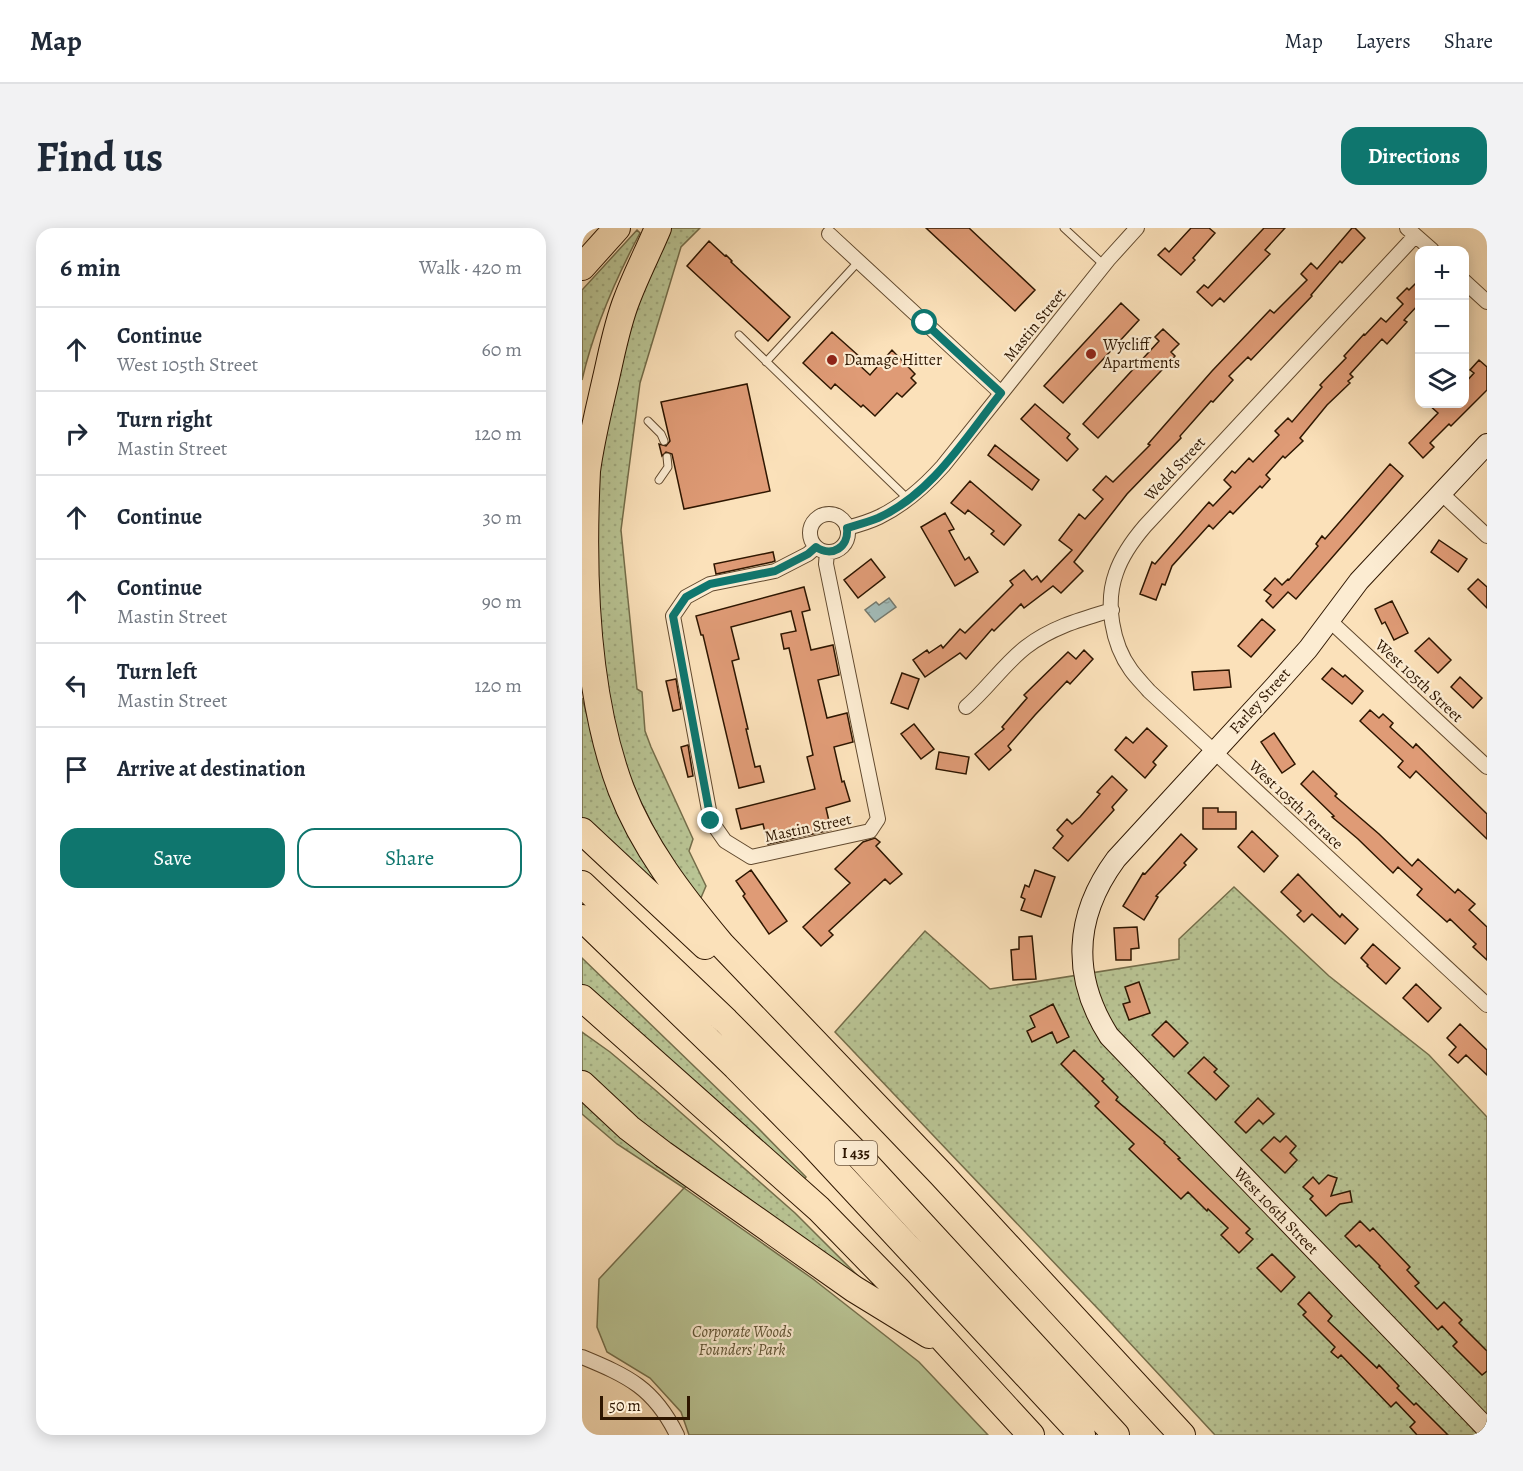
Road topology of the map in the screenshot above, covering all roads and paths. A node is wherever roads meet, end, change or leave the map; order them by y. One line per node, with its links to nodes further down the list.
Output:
1 (617, 228): 10 (highway)
2 (657, 228): 37 (highway)
3 (1064, 228): 9 (lane)
4 (1137, 228): 9 (street, Mastin Street)
5 (1411, 232): 7 (street); 26 (street, Wedd Street)
6 (829, 234): 8 (street)
7 (1427, 246)
8 (859, 261): 14 (lane); 15 (street)
9 (1104, 265): 15 (street, Mastin Street)
10 (582, 267)
11 (1469, 286): 12 (street)
12 (1487, 302)
13 (739, 335): 14 (lane)
14 (766, 362): 22 (lane)
15 (1001, 393): 22 (street, Mastin Street)
16 (648, 421): 17 (lane)
17 (664, 441)
18 (1487, 444): 21 (street, Farley Street)
19 (667, 457): 20 (lane)
20 (659, 480)
21 (1441, 493): 24 (street); 27 (street, Farley Street)
22 (908, 499): 23 (street, Mastin Street)
23 (847, 528): 25 (street); 25 (street)
24 (1487, 536)
25 (821, 549): 25 (street, Mastin Street)
26 (1112, 610): 28 (street); 29 (street, West 105th Terrace)
27 (1329, 620): 29 (street, Farley Street); 30 (street, West 105th Street)
28 (966, 707)
29 (1214, 751): 34 (street, Farley Street); 35 (street, West 105th Terrace)
30 (1487, 767)
31 (582, 831): 37 (highway)
32 (582, 884): 45 (highway, I 435)
33 (582, 918): 44 (highway, I 435)
34 (1084, 980): 41 (street, West 106th Street)
35 (1487, 1005)
36 (584, 1007): 39 (highway)
37 (786, 1012): 46 (highway)
38 (582, 1084): 39 (highway)
39 (954, 1350): 43 (highway)
40 (582, 1357): 42 (street)
41 (1487, 1429)
42 (677, 1435)
43 (1031, 1435)
44 (1082, 1435)
45 (1116, 1435)
46 (1182, 1435)

